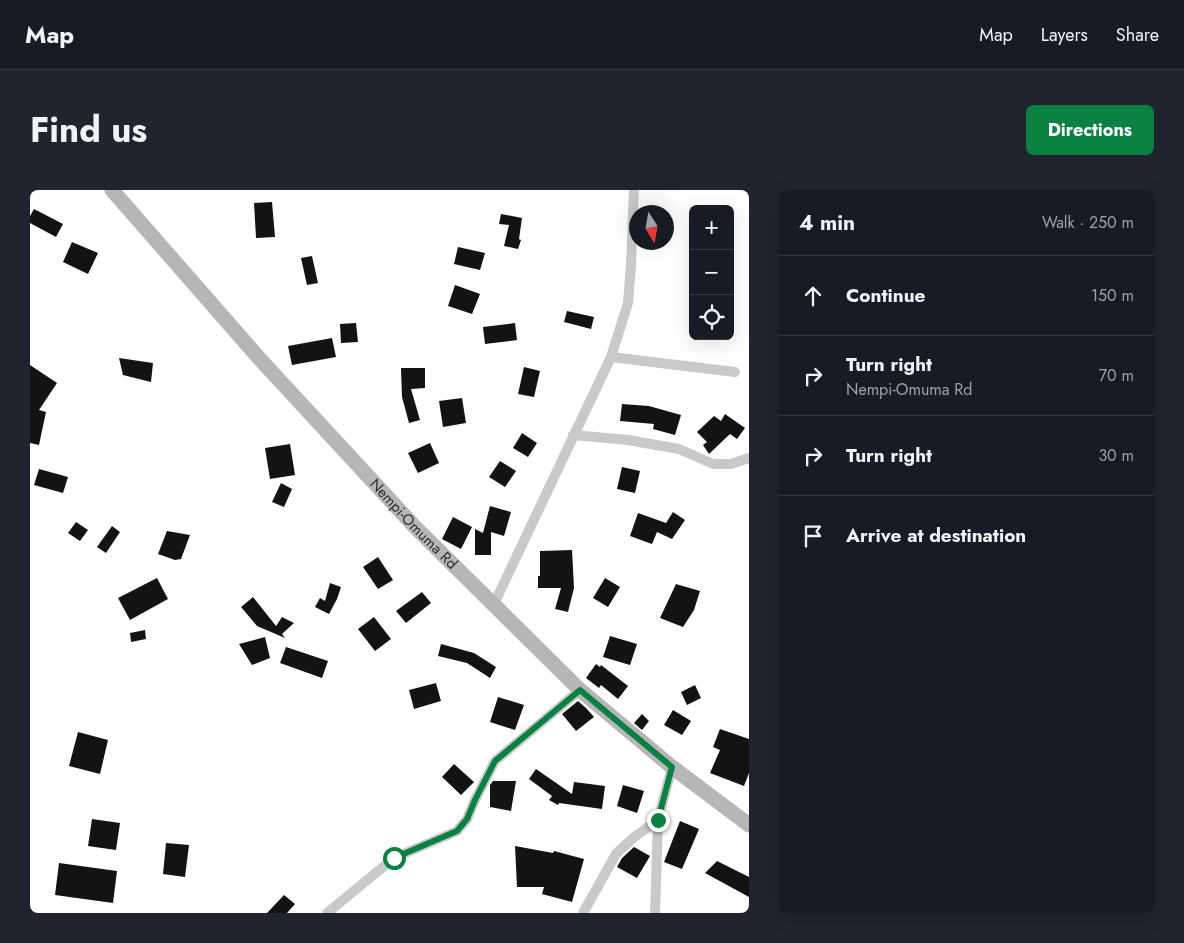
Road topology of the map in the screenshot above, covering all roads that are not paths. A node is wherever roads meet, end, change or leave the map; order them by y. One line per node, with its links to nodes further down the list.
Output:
1 (112, 190): 7 (street, Nempi-Omuma Rd)
2 (634, 190): 3 (street)
3 (611, 357): 4 (street); 5 (street)
4 (735, 372)
5 (573, 435): 6 (street); 7 (street)
6 (749, 458)
7 (494, 604): 8 (street, Nempi-Omuma Rd)
8 (580, 690): 9 (street, Nempi-Omuma Rd); 12 (street)
9 (672, 767): 10 (street); 11 (street, Nempi-Omuma Rd)
10 (658, 820): 13 (street); 14 (street)
11 (749, 825)
12 (327, 913)
13 (583, 913)
14 (655, 913)

